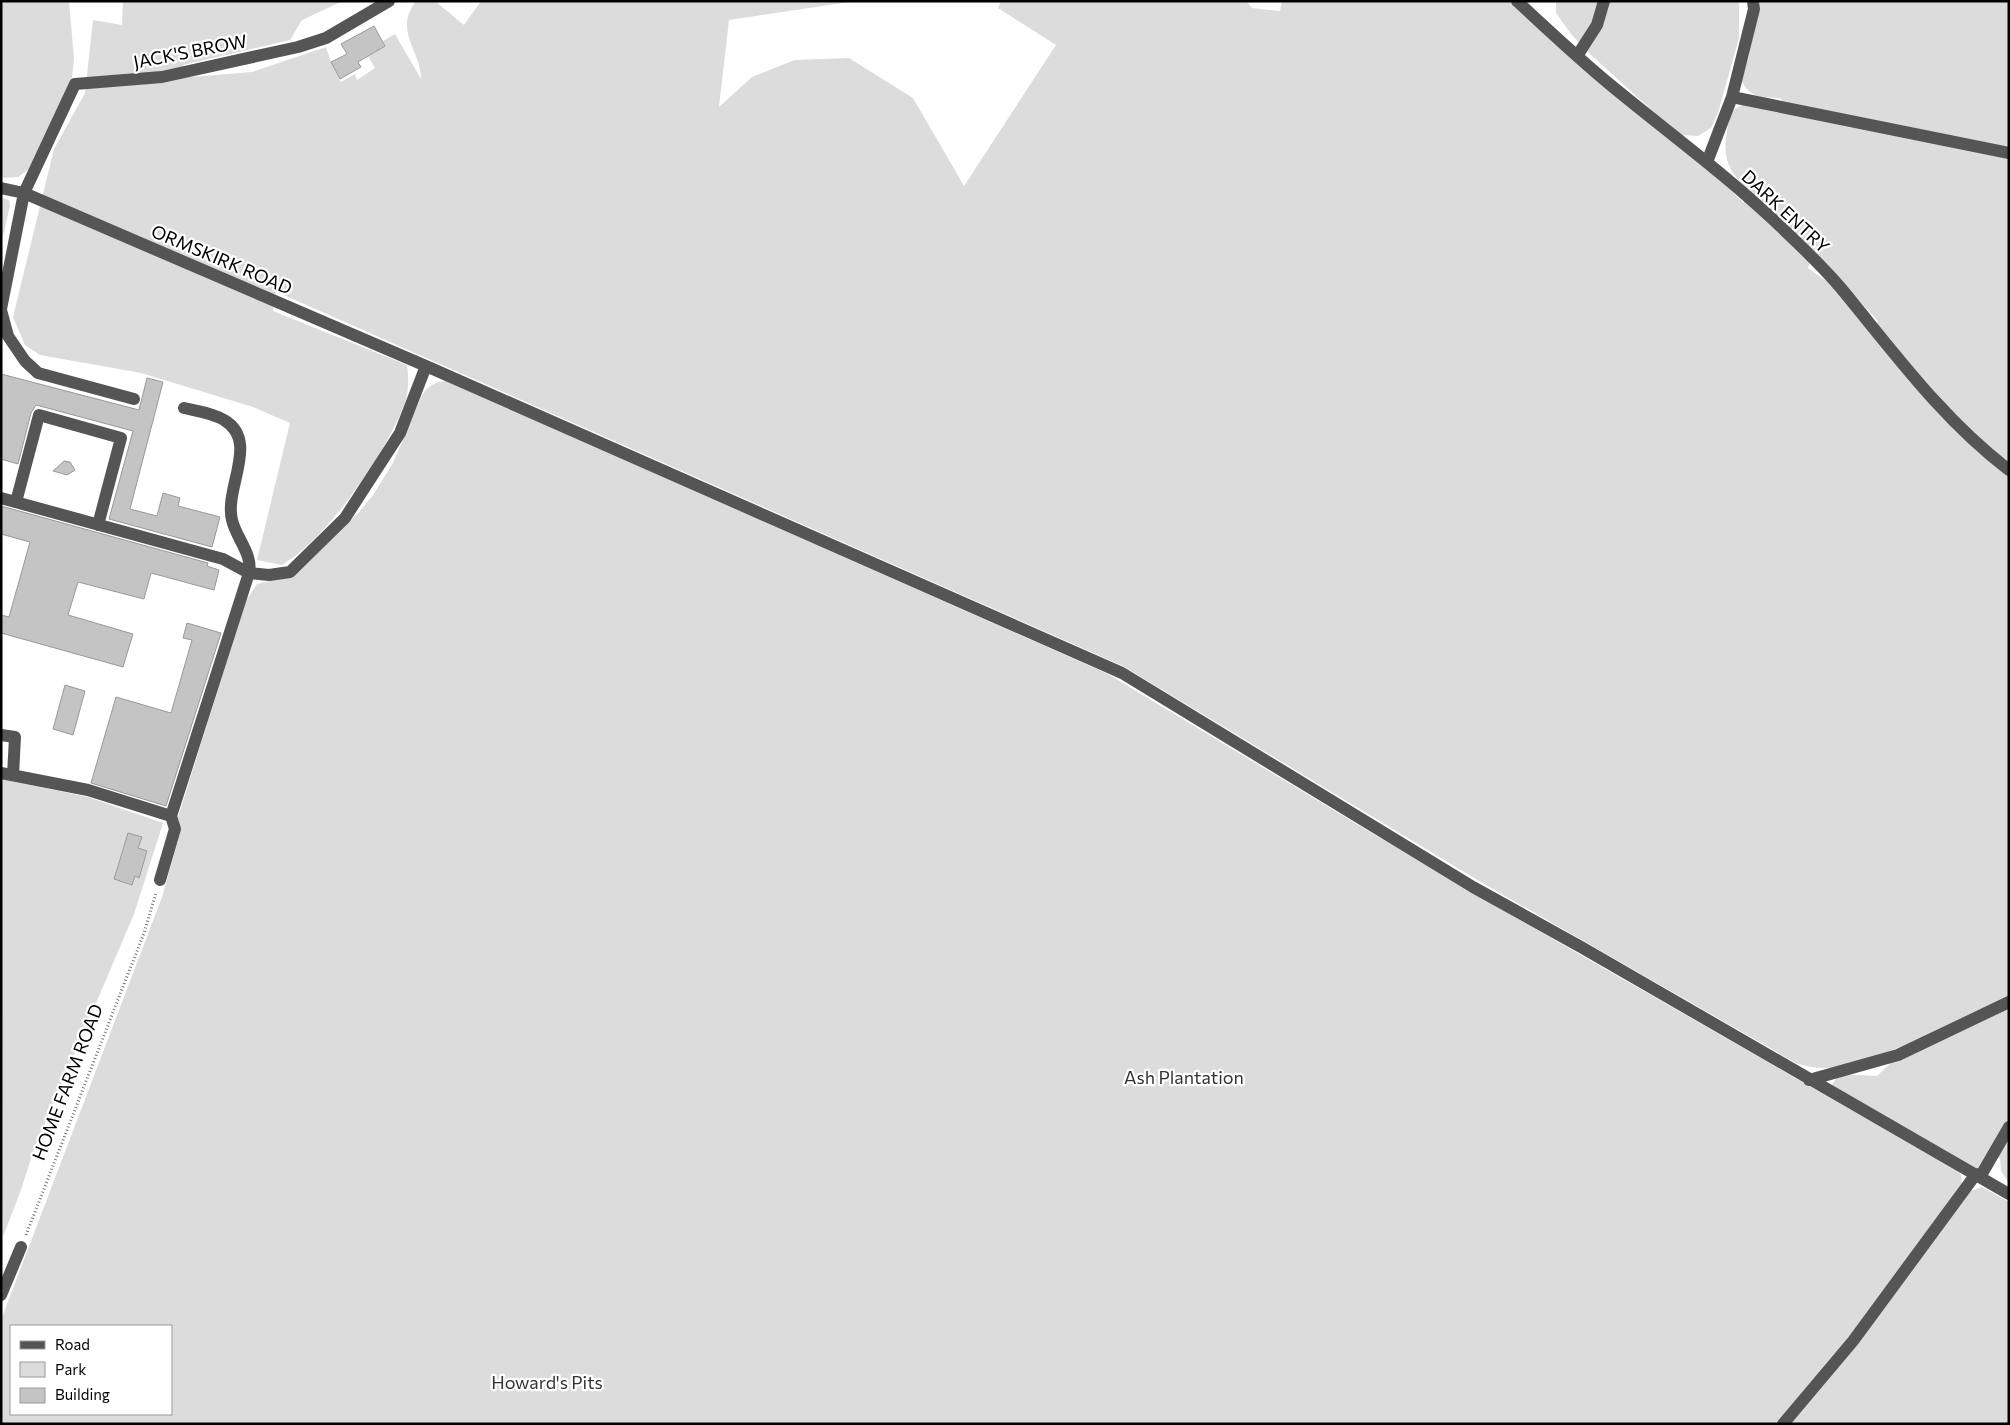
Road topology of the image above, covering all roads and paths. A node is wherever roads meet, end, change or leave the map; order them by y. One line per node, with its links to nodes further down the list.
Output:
1 (389, 1): 10 (street, JACK'S BROW)
2 (1517, 1): 5 (street, DARK ENTRY)
3 (1604, 1): 5 (street)
4 (1754, 1): 6 (street)
5 (1577, 56): 8 (street, DARK ENTRY)
6 (1732, 97): 7 (street); 8 (street)
7 (2009, 153)
8 (1707, 162): 15 (street, DARK ENTRY)
9 (1, 188): 10 (street, ORMSKIRK ROAD)
10 (24, 193): 11 (street); 12 (street, ORMSKIRK ROAD)
11 (1, 310): 13 (street)
12 (426, 366): 19 (street); 25 (street, ORMSKIRK ROAD)
13 (134, 399)
14 (184, 408): 19 (street)
15 (2009, 470)
16 (1, 498): 17 (street)
17 (16, 502): 18 (street); 18 (street)
18 (98, 525): 19 (street)
19 (249, 573): 22 (street)
20 (1, 735): 21 (street)
21 (7, 774): 22 (street)
22 (171, 816): 23 (street)
23 (160, 880): 29 (path, HOME FARM ROAD)
24 (2009, 1002): 25 (street)
25 (1809, 1080): 27 (street, ORMSKIRK ROAD)
26 (2009, 1127): 27 (street)
27 (1978, 1175): 28 (street, ORMSKIRK ROAD); 31 (street)
28 (2009, 1194)
29 (22, 1247): 30 (street)
30 (1, 1295)
31 (1783, 1424)

